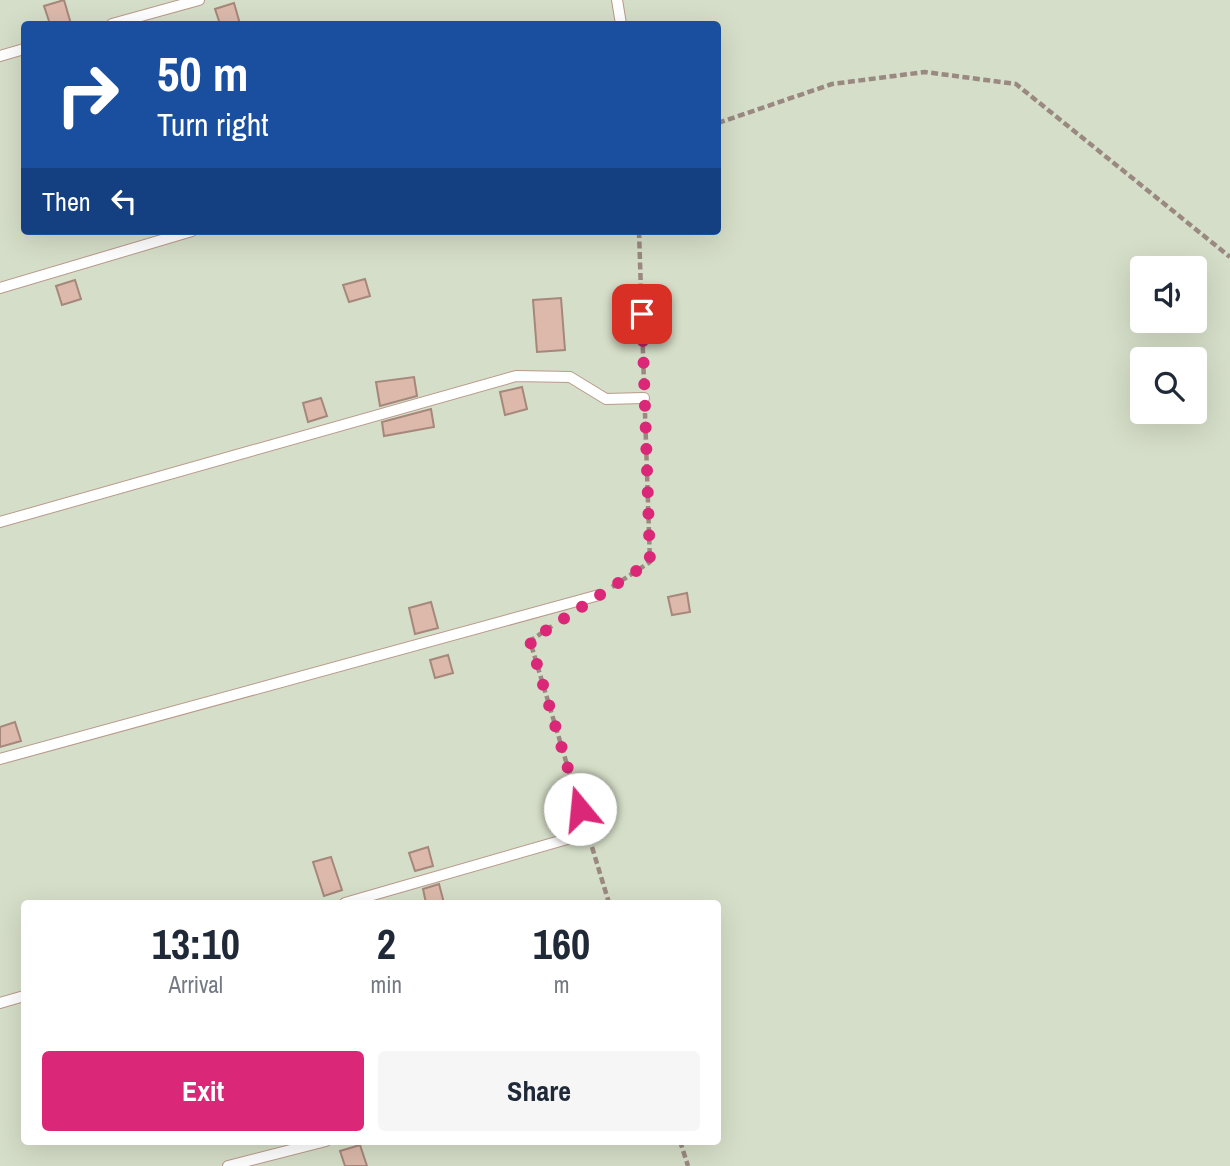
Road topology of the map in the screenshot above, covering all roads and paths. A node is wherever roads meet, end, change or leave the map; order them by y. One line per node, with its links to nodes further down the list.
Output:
1 (199, 0): 3 (lane)
2 (617, 0): 4 (lane)
3 (123, 21)
4 (620, 21)
5 (21, 50): 6 (lane)
6 (0, 56)
7 (721, 122): 10 (path)
8 (179, 235): 11 (lane)
9 (639, 235): 12 (path)
10 (1230, 257)
11 (0, 288)
12 (644, 398): 13 (lane); 14 (path)
13 (0, 522)
14 (600, 595): 16 (lane)
15 (553, 626): 17 (path)
16 (0, 759)
17 (588, 833): 18 (lane); 19 (path)
18 (355, 900)
19 (608, 900)
20 (21, 997): 21 (lane)
21 (0, 1003)
22 (310, 1145): 24 (lane)
23 (681, 1145): 25 (path)
24 (229, 1166)
25 (688, 1166)

